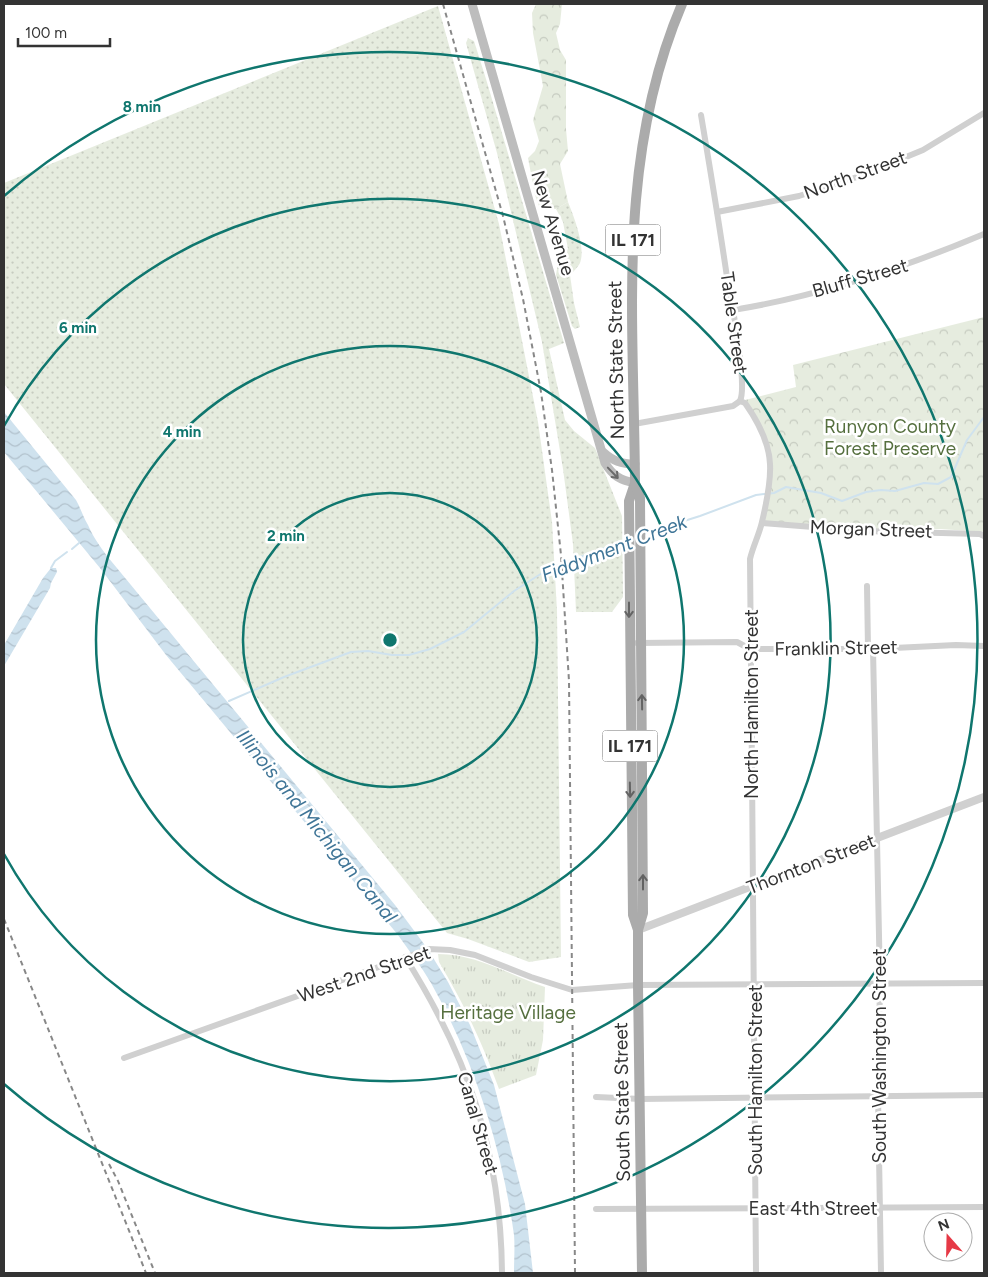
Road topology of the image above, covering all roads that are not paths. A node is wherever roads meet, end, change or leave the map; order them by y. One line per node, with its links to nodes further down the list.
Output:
1 (472, 4): 10 (main road, New Avenue)
2 (682, 4): 9 (main road, North State Street / IL 171)
3 (700, 114): 5 (street, Table Street)
4 (984, 114): 5 (street, North Street)
5 (717, 212): 7 (street, Table Street)
6 (984, 234): 7 (street, Bluff Street)
7 (733, 310): 8 (street, Table Street)
8 (740, 401): 9 (street); 13 (street, Table Street)
9 (634, 424): 11 (main road, North State Street / IL 171)
10 (603, 452): 11 (main road); 12 (main road, New Avenue, one-way to 12)
11 (635, 464): 12 (main road, North State Street / IL 171)
12 (635, 483): 16 (main road, North State Street / IL 171, one-way to 16); 17 (main road, North State Street / IL 171)
13 (762, 523): 14 (street, Morgan Street); 19 (street, North Hamilton Street)
14 (982, 535)
15 (866, 586): 20 (street, South Washington Street)
16 (629, 643): 17 (street, Franklin Street); 24 (main road, North State Street / IL 171, one-way to 24)
17 (641, 643): 19 (street, Franklin Street); 24 (main road, North State Street / IL 171, one-way to 17)
18 (984, 646): 20 (street, Franklin Street)
19 (750, 649): 20 (street, Franklin Street); 23 (street, North Hamilton Street)
20 (871, 649): 22 (street, South Washington Street)
21 (984, 797): 22 (street, Thornton Street)
22 (877, 840): 23 (street, Thornton Street); 26 (street, South Washington Street)
23 (752, 886): 24 (street, Thornton Street); 28 (street, South Hamilton Street)
24 (638, 930): 29 (main road, South State Street / IL 171)
25 (405, 957): 29 (street, West 2nd Street); 30 (street, West 2nd Street); 41 (street, Canal Street)
26 (880, 983): 27 (street, West 2nd Street); 28 (street, West 2nd Street); 31 (street, South Washington Street)
27 (984, 983)
28 (755, 984): 29 (street, West 2nd Street); 34 (street, South Hamilton Street)
29 (638, 985): 35 (main road, South State Street / IL 171)
30 (124, 1058)
31 (878, 1095): 32 (street); 34 (street); 37 (street, South Washington Street)
32 (984, 1095)
33 (596, 1097): 35 (street)
34 (755, 1097): 35 (street); 40 (street, South Hamilton Street)
35 (641, 1099): 39 (main road, South State Street / IL 171)
36 (984, 1207): 37 (street, East 4th Street)
37 (881, 1208): 40 (street, East 4th Street); 44 (street, South Washington Street)
38 (596, 1209): 39 (street, East 4th Street)
39 (641, 1209): 40 (street, East 4th Street); 42 (main road, South State Street / IL 171)
40 (756, 1209): 43 (street, South Hamilton Street)
41 (502, 1273)
42 (642, 1273)
43 (756, 1273)
44 (881, 1273)

